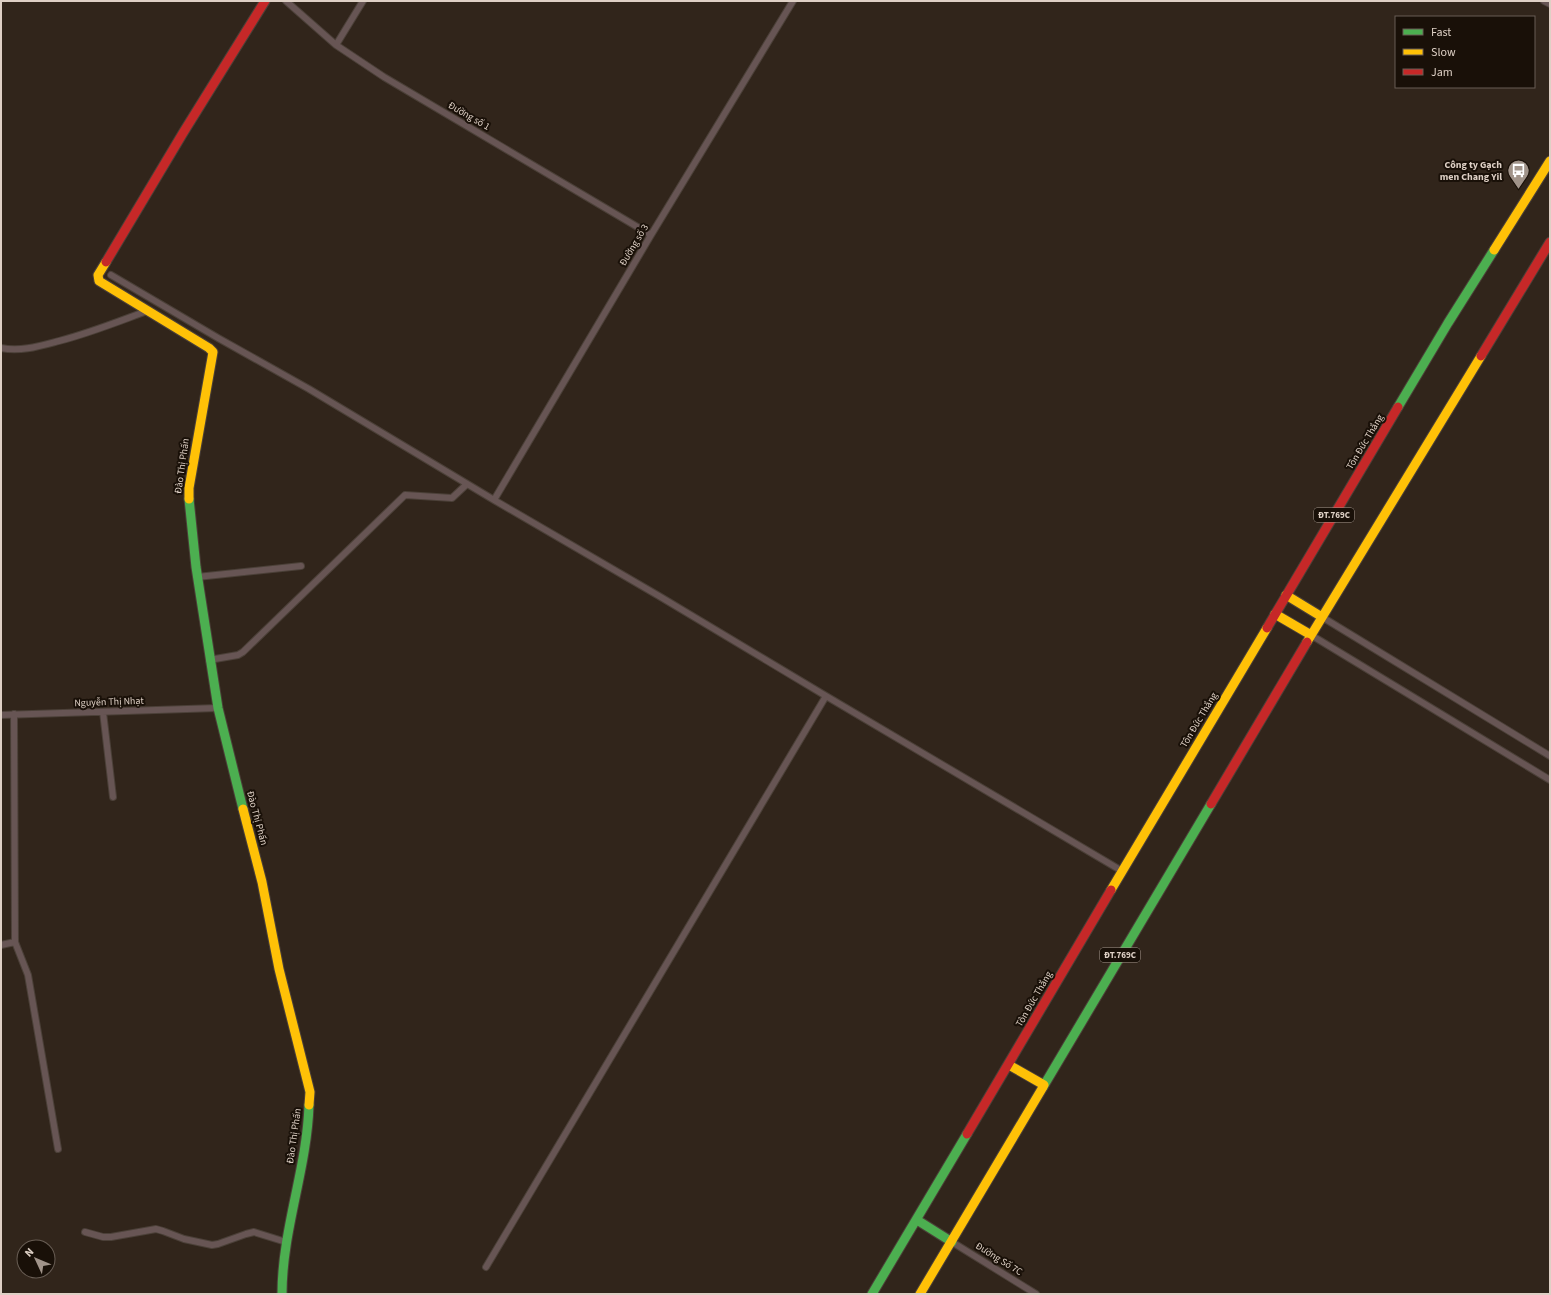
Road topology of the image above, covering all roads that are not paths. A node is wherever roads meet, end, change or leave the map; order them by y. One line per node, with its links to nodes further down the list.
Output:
1 (265, 1): 12 (main road)
2 (286, 1): 7 (street, Đường số 1)
3 (363, 1): 7 (street)
4 (793, 1): 9 (street, Đường số 3)
5 (1544, 1): 6 (street)
6 (1550, 4)
7 (336, 45): 9 (street, Đường số 1)
8 (1550, 161): 18 (main road, Tôn Đức Thắng / ĐT.769C)
9 (651, 235): 15 (street, Đường số 3)
10 (1550, 242): 20 (main road, ĐT.769C)
11 (111, 275): 14 (street)
12 (147, 311): 13 (street); 17 (main road, Đào Thị Phấn)
13 (1, 348)
14 (467, 484): 15 (street); 22 (street)
15 (494, 500): 23 (street)
16 (301, 566): 17 (street)
17 (197, 577): 22 (main road, Đào Thị Phấn)
18 (1286, 595): 19 (main road, Tôn Đức Thắng / ĐT.769C); 20 (main road)
19 (1275, 614): 21 (main road); 31 (main road, Tôn Đức Thắng / ĐT.769C)
20 (1322, 617): 21 (main road, ĐT.769C); 28 (street)
21 (1311, 635): 29 (street); 35 (main road, ĐT.769C)
22 (209, 660): 24 (main road, Đào Thị Phấn)
23 (826, 696): 31 (street); 41 (street)
24 (218, 708): 25 (street, Nguyễn Thị Nhạt); 39 (main road, Đào Thị Phấn)
25 (103, 712): 27 (street, Nguyễn Thị Nhạt); 30 (street)
26 (1, 714): 27 (street, Nguyễn Thị Nhạt)
27 (14, 714): 32 (street)
28 (1550, 756)
29 (1550, 780)
30 (113, 797)
31 (1122, 871): 34 (main road, Tôn Đức Thắng / ĐT.769C)
32 (15, 942): 33 (street); 36 (street)
33 (1, 945)
34 (1009, 1065): 35 (main road); 37 (main road, Tôn Đức Thắng / ĐT.769C)
35 (1044, 1085): 40 (main road, ĐT.769C)
36 (58, 1149)
37 (918, 1220): 40 (main road); 43 (main road, Tôn Đức Thắng / ĐT.769C)
38 (85, 1232): 39 (street)
39 (286, 1242): 42 (main road, Đào Thị Phấn)
40 (952, 1242): 44 (main road, ĐT.769C); 45 (street, Đường Số 7C)
41 (486, 1267)
42 (282, 1294)
43 (872, 1294)
44 (920, 1294)
45 (1036, 1294)

